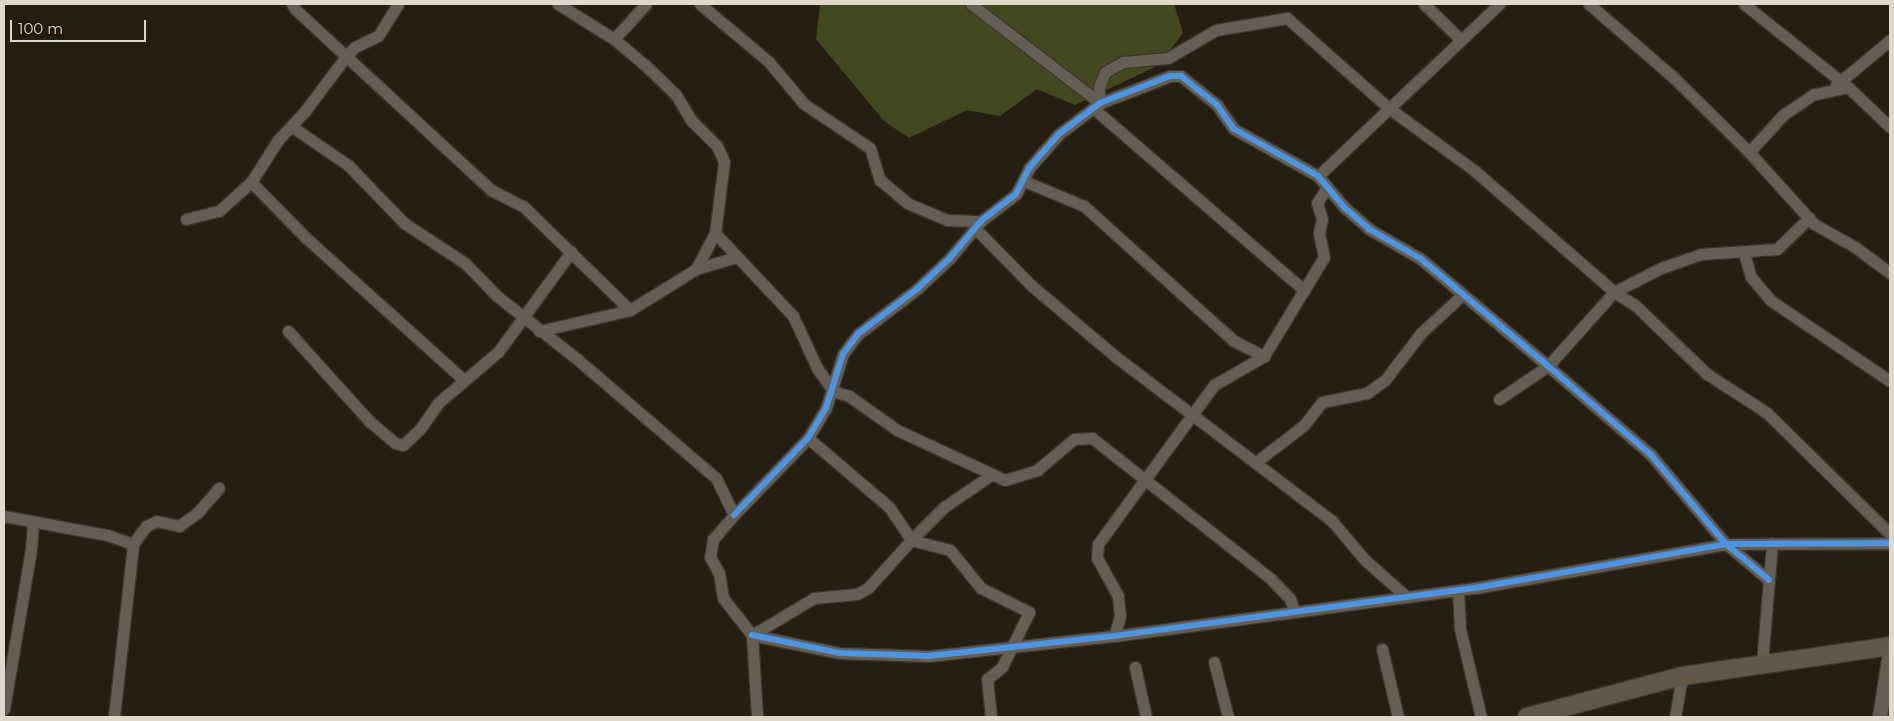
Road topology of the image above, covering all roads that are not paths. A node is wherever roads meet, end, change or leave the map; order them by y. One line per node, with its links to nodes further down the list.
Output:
1 (292, 4): 14 (street)
2 (398, 4): 14 (street)
3 (558, 4): 11 (street)
4 (646, 4): 11 (street)
5 (700, 4): 27 (street)
6 (971, 4): 16 (street)
7 (1424, 4): 12 (street)
8 (1499, 4): 12 (street)
9 (1589, 4): 20 (street)
10 (1744, 4): 15 (street)
11 (614, 39): 28 (street)
12 (1460, 39): 17 (street)
13 (1890, 40): 15 (street)
14 (346, 55): 18 (street); 29 (street)
15 (1844, 84): 19 (street); 20 (street)
16 (1096, 105): 17 (street); 21 (street); 22 (street); 34 (street)
17 (1390, 109): 21 (street); 35 (street)
18 (292, 126): 23 (street); 38 (street)
19 (1890, 126)
20 (1749, 152): 25 (street)
21 (1318, 176): 24 (street)
22 (1024, 180): 27 (street); 41 (street)
23 (250, 182): 26 (street); 43 (street)
24 (1327, 187): 34 (street); 36 (street)
25 (1809, 218): 30 (street); 33 (street)
26 (186, 219)
27 (978, 225): 45 (street); 47 (street)
28 (715, 233): 31 (street); 32 (street)
29 (571, 252): 37 (street); 38 (street)
30 (1744, 253): 35 (street); 44 (street)
31 (736, 257): 32 (street); 45 (street)
32 (696, 269): 37 (street)
33 (1890, 273)
34 (1304, 290): 41 (street)
35 (1614, 292): 42 (street); 56 (street)
36 (1462, 295): 42 (street); 49 (street)
37 (630, 310): 40 (street)
38 (524, 318): 40 (street); 43 (street)
39 (288, 331): 43 (street)
40 (540, 331): 53 (street)
41 (1264, 356): 47 (street)
42 (1548, 366): 46 (street); 60 (street)
43 (464, 380)
44 (1890, 381)
45 (833, 391): 48 (street); 50 (street)
46 (1499, 399)
47 (1194, 414): 49 (street); 51 (street)
48 (808, 438): 53 (street); 57 (street)
49 (1256, 462): 64 (street)
50 (990, 475): 51 (street); 57 (street)
51 (1145, 479): 65 (street); 67 (street)
52 (220, 488): 59 (street)
53 (734, 515): 66 (street)
54 (4, 516): 55 (street)
55 (33, 522): 59 (street); 77 (street)
56 (1890, 534)
57 (911, 540): 66 (street); 69 (street)
58 (1890, 543): 61 (street)
59 (133, 544): 78 (street)
60 (1726, 544): 61 (street); 62 (street); 63 (street)
61 (1772, 544): 62 (street)
62 (1769, 580): 73 (street)
63 (1458, 590): 64 (street); 84 (street)
64 (1407, 597): 65 (street)
65 (1294, 610): 67 (street)
66 (752, 635): 69 (street); 79 (street)
67 (1114, 636): 69 (street)
68 (1890, 646): 73 (highway)
69 (1011, 647): 80 (street)
70 (1382, 649): 83 (street)
71 (1890, 653): 76 (street)
72 (1214, 662): 82 (street)
73 (1762, 663): 75 (highway)
74 (1136, 668): 81 (street)
75 (1682, 676): 85 (highway); 86 (street)
76 (1888, 685): 87 (street)
77 (4, 709)
78 (114, 717)
79 (757, 717)
80 (990, 717)
81 (1146, 717)
82 (1228, 717)
83 (1398, 717)
84 (1481, 717)
85 (1527, 717)
86 (1675, 717)
87 (1880, 717)

